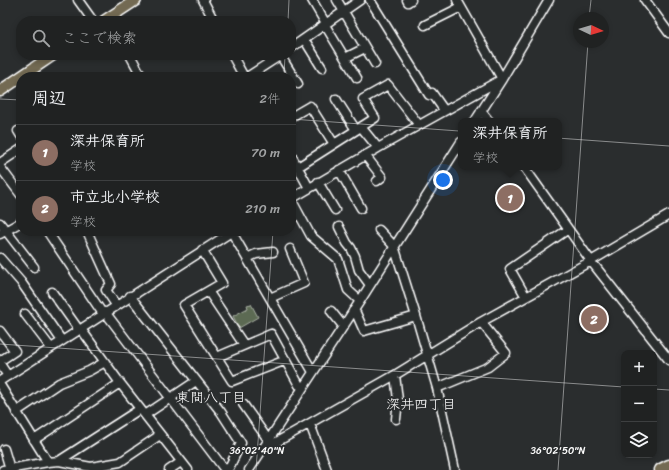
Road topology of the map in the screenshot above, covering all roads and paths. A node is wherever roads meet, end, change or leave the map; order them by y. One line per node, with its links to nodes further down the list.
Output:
1 (78, 0): 14 (street)
2 (203, 0): 16 (street)
3 (312, 0): 17 (street)
4 (337, 0): 13 (street)
5 (360, 0): 13 (street)
6 (370, 0): 43 (street)
7 (407, 0): 8 (street)
8 (411, 0)
9 (549, 0): 37 (street)
10 (645, 0): 19 (street)
11 (131, 1): 15 (main road)
12 (459, 4): 18 (street); 37 (street)
13 (344, 12): 17 (street); 22 (street)
14 (89, 16)
15 (112, 16)
16 (211, 16)
17 (325, 25): 20 (street); 23 (street)
18 (425, 25)
19 (669, 33)
20 (304, 39): 21 (street); 30 (street)
21 (296, 45)
22 (365, 48): 23 (street); 29 (street)
23 (345, 58): 36 (street)
24 (46, 60): 31 (main road)
25 (133, 60): 32 (street)
26 (235, 60): 33 (street)
27 (272, 60): 34 (street)
28 (283, 60): 35 (street)
29 (375, 64)
30 (322, 68)
31 (28, 72)
32 (139, 72)
33 (243, 72)
34 (254, 72)
35 (291, 72)
36 (357, 78)
37 (502, 79): 43 (street); 44 (street)
38 (16, 80): 41 (main road)
39 (296, 81): 40 (street)
40 (298, 84)
41 (0, 91)
42 (336, 99): 49 (street)
43 (444, 110): 48 (street)
44 (481, 111): 46 (street); 47 (street)
45 (296, 114): 50 (street)
46 (477, 118)
47 (487, 118)
48 (419, 125): 49 (street); 52 (street)
49 (359, 128): 50 (street); 52 (street)
50 (334, 144): 58 (street)
51 (458, 147): 80 (street)
52 (378, 148): 54 (street)
53 (16, 152): 55 (street)
54 (365, 155): 59 (street); 61 (street)
55 (0, 163)
56 (296, 164): 58 (street)
57 (0, 167): 63 (street)
58 (298, 167): 64 (street)
59 (339, 170): 62 (street); 67 (street)
60 (526, 170): 74 (street)
61 (377, 181)
62 (318, 182): 64 (street); 68 (street)
63 (16, 188)
64 (309, 188): 65 (street)
65 (296, 196)
66 (296, 208): 94 (street)
67 (361, 208)
68 (334, 210)
69 (669, 215): 86 (street)
70 (0, 223): 75 (street)
71 (16, 225): 75 (street)
72 (339, 227): 88 (street)
73 (380, 230): 80 (street)
74 (567, 230): 86 (street); 92 (street)
75 (3, 233): 87 (street)
76 (50, 236): 98 (street)
77 (89, 236): 95 (street)
78 (224, 236): 82 (street)
79 (235, 236): 85 (street)
80 (394, 246): 88 (street); 100 (street)
81 (290, 249): 93 (street)
82 (202, 250): 89 (street); 91 (street)
83 (273, 252): 85 (street)
84 (0, 258): 105 (street)
85 (247, 258): 93 (street)
86 (591, 261): 92 (street); 111 (street)
87 (34, 266)
88 (370, 285): 94 (street)
89 (208, 291): 106 (street); 109 (street)
90 (52, 292): 103 (street)
91 (130, 296): 95 (street); 118 (street)
92 (526, 297): 101 (street)
93 (270, 298): 114 (street)
94 (360, 301): 97 (street)
95 (116, 305): 98 (street)
96 (331, 311): 102 (street)
97 (353, 311): 100 (street); 102 (street)
98 (104, 313): 103 (street); 123 (street)
99 (25, 314): 107 (street)
100 (416, 316): 108 (street)
101 (481, 322): 108 (street); 122 (street)
102 (344, 326): 114 (street)
103 (80, 330): 105 (street); 113 (street)
104 (0, 331): 112 (street)
105 (62, 341): 107 (street)
106 (244, 345): 109 (street); 110 (street)
107 (51, 348): 116 (street)
108 (428, 354): 115 (street); 122 (street)
109 (217, 357): 110 (street)
110 (286, 360): 121 (street)
111 (669, 360)
112 (0, 362): 116 (street)
113 (105, 362): 119 (street); 125 (street)
114 (313, 372): 121 (street)
115 (394, 375): 127 (street); 128 (street)
116 (8, 376): 117 (street)
117 (0, 381)
118 (196, 381): 123 (street); 144 (street)
119 (120, 383): 126 (street); 130 (street)
120 (0, 385): 125 (street)
121 (303, 387): 131 (street)
122 (437, 388): 147 (street)
123 (170, 398): 126 (street); 144 (street)
124 (243, 404): 131 (street)
125 (16, 412): 130 (street)
126 (142, 412): 129 (street); 133 (street)
127 (396, 419)
128 (310, 424): 131 (street); 146 (street)
129 (160, 435): 135 (street); 136 (street)
130 (34, 440): 134 (street)
131 (266, 444): 145 (street)
132 (4, 449): 140 (street)
133 (59, 461): 134 (street); 138 (street)
134 (48, 462): 140 (street)
135 (120, 462): 139 (street); 141 (street)
136 (181, 462): 142 (street); 143 (street)
137 (669, 466): 148 (highway)
138 (72, 467): 139 (street)
139 (104, 468)
140 (10, 469)
141 (123, 470)
142 (169, 470)
143 (188, 470)
144 (227, 470)
145 (249, 470)
146 (327, 470)
147 (455, 470)
148 (662, 470)

